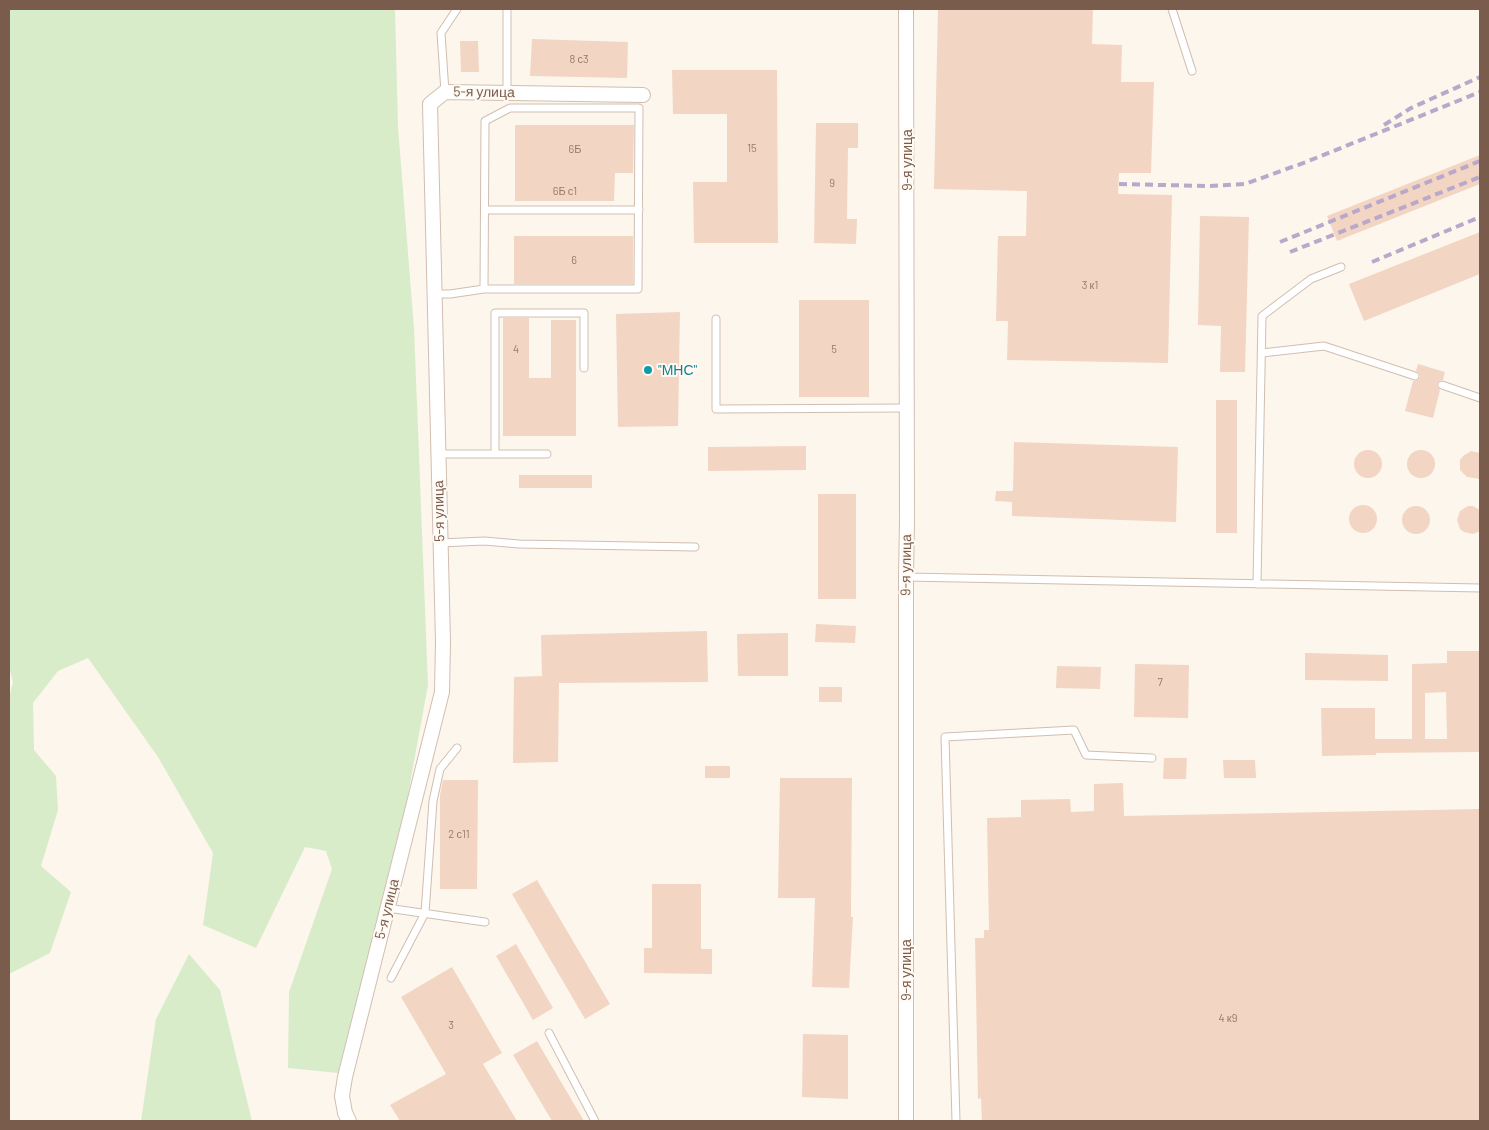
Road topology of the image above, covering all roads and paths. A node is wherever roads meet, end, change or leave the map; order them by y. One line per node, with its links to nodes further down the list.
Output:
1 (457, 9): 6 (lane)
2 (507, 9): 7 (lane)
3 (906, 9): 20 (street, 9-я улица)
4 (1172, 9): 5 (lane)
5 (1192, 71)
6 (444, 92): 7 (street, 5-я улица); 13 (street, 5-я улица)
7 (507, 93): 8 (street, 5-я улица)
8 (643, 94)
9 (485, 210): 10 (lane); 10 (lane); 12 (lane)
10 (639, 210): 12 (lane)
11 (1341, 266): 15 (lane)
12 (484, 289): 13 (lane)
13 (434, 294): 21 (street, 5-я улица)
14 (716, 319): 20 (lane)
15 (1262, 353): 17 (lane); 27 (lane)
16 (584, 368): 22 (lane)
17 (1415, 376)
18 (1442, 385): 19 (lane)
19 (1480, 398)
20 (907, 408): 26 (street, 9-я улица)
21 (438, 454): 22 (lane); 24 (street, 5-я улица)
22 (495, 454): 23 (lane)
23 (547, 454)
24 (440, 543): 25 (lane); 31 (street, 5-я улица)
25 (695, 547)
26 (906, 577): 27 (lane); 38 (street, 9-я улица)
27 (1257, 584): 28 (lane)
28 (1480, 588)
29 (457, 748): 32 (lane)
30 (1152, 758): 39 (lane)
31 (387, 908): 32 (lane); 36 (street, 5-я улица)
32 (424, 913): 33 (lane); 34 (lane)
33 (486, 922)
34 (391, 978)
35 (549, 1033): 37 (lane)
36 (349, 1121)
37 (595, 1121)
38 (906, 1121)
39 (956, 1121)

